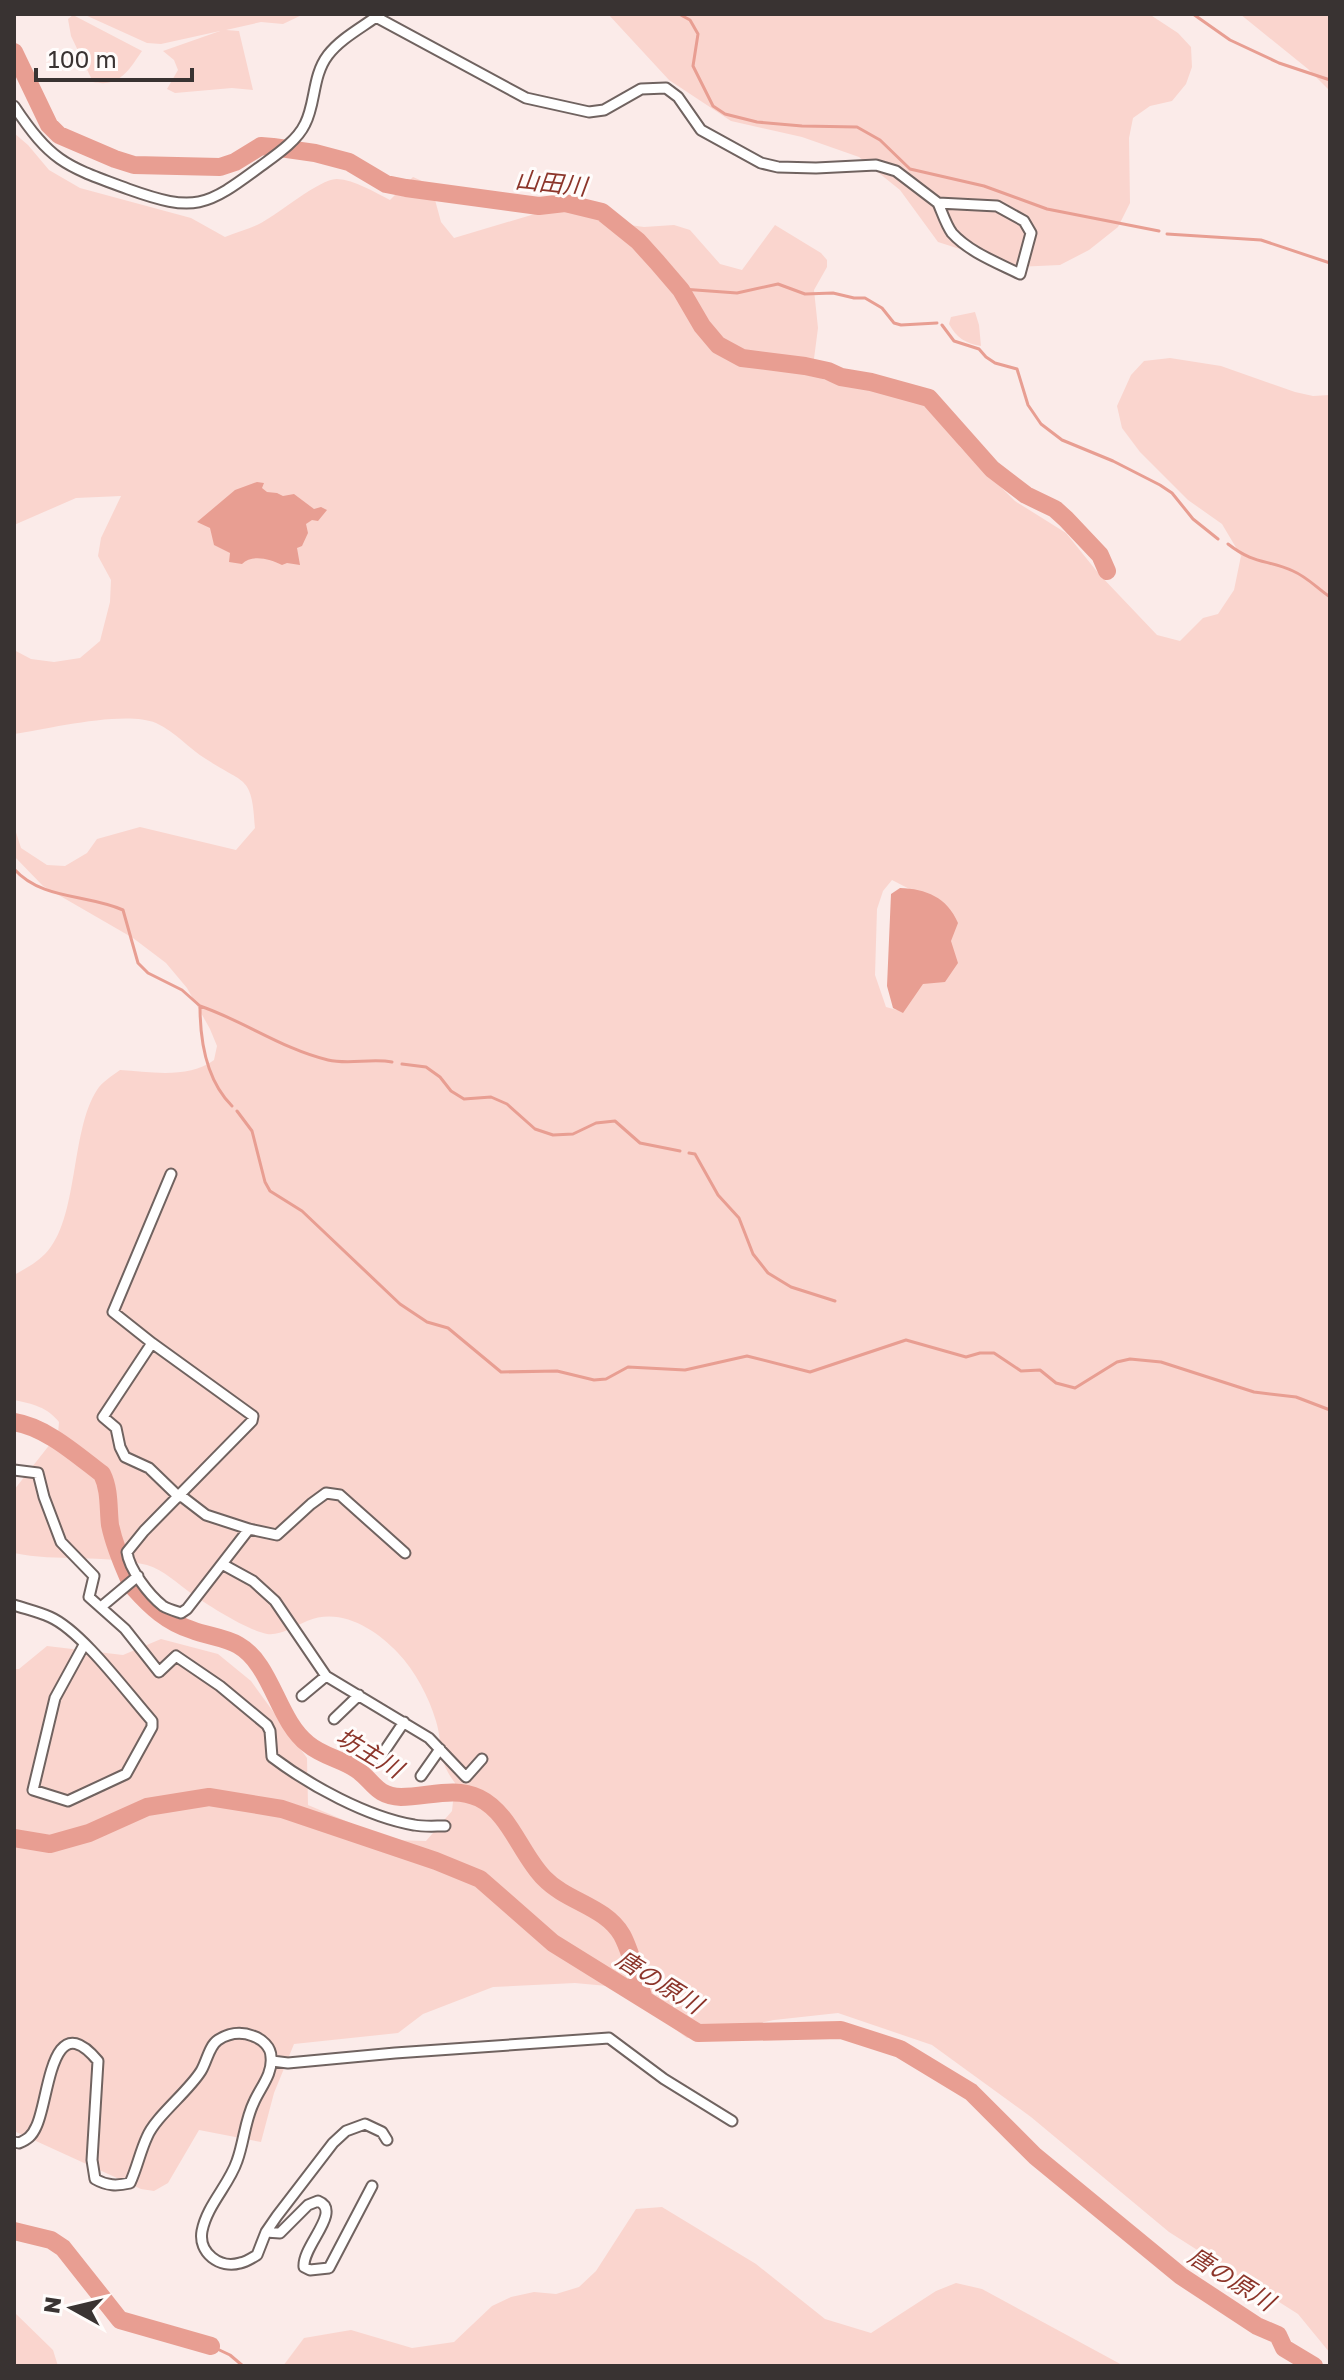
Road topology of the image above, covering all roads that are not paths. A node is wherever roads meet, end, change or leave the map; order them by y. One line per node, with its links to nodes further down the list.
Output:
1 (378, 16): 2 (street); 3 (street)
2 (14, 106)
3 (938, 203): 3 (street)
4 (171, 1174): 5 (street)
5 (152, 1343): 7 (street); 7 (street)
6 (14, 1470): 13 (street)
7 (180, 1496): 8 (street); 11 (street)
8 (249, 1529): 9 (street); 10 (street)
9 (405, 1553)
10 (222, 1564): 11 (street); 15 (street)
11 (138, 1576): 13 (street)
12 (14, 1605): 14 (street)
13 (101, 1607): 24 (street)
14 (84, 1645): 14 (street)
15 (326, 1676): 16 (street); 17 (street)
16 (359, 1695): 18 (street); 19 (street)
17 (302, 1696)
18 (334, 1719)
19 (404, 1722): 20 (street); 21 (street)
20 (440, 1749): 22 (street); 23 (street)
21 (379, 1759)
22 (482, 1759)
23 (421, 1776)
24 (445, 1826)
25 (272, 2061): 26 (street); 28 (street); 30 (street)
26 (732, 2121)
27 (387, 2140): 30 (street)
28 (14, 2142)
29 (372, 2186): 30 (street)
30 (266, 2232)

